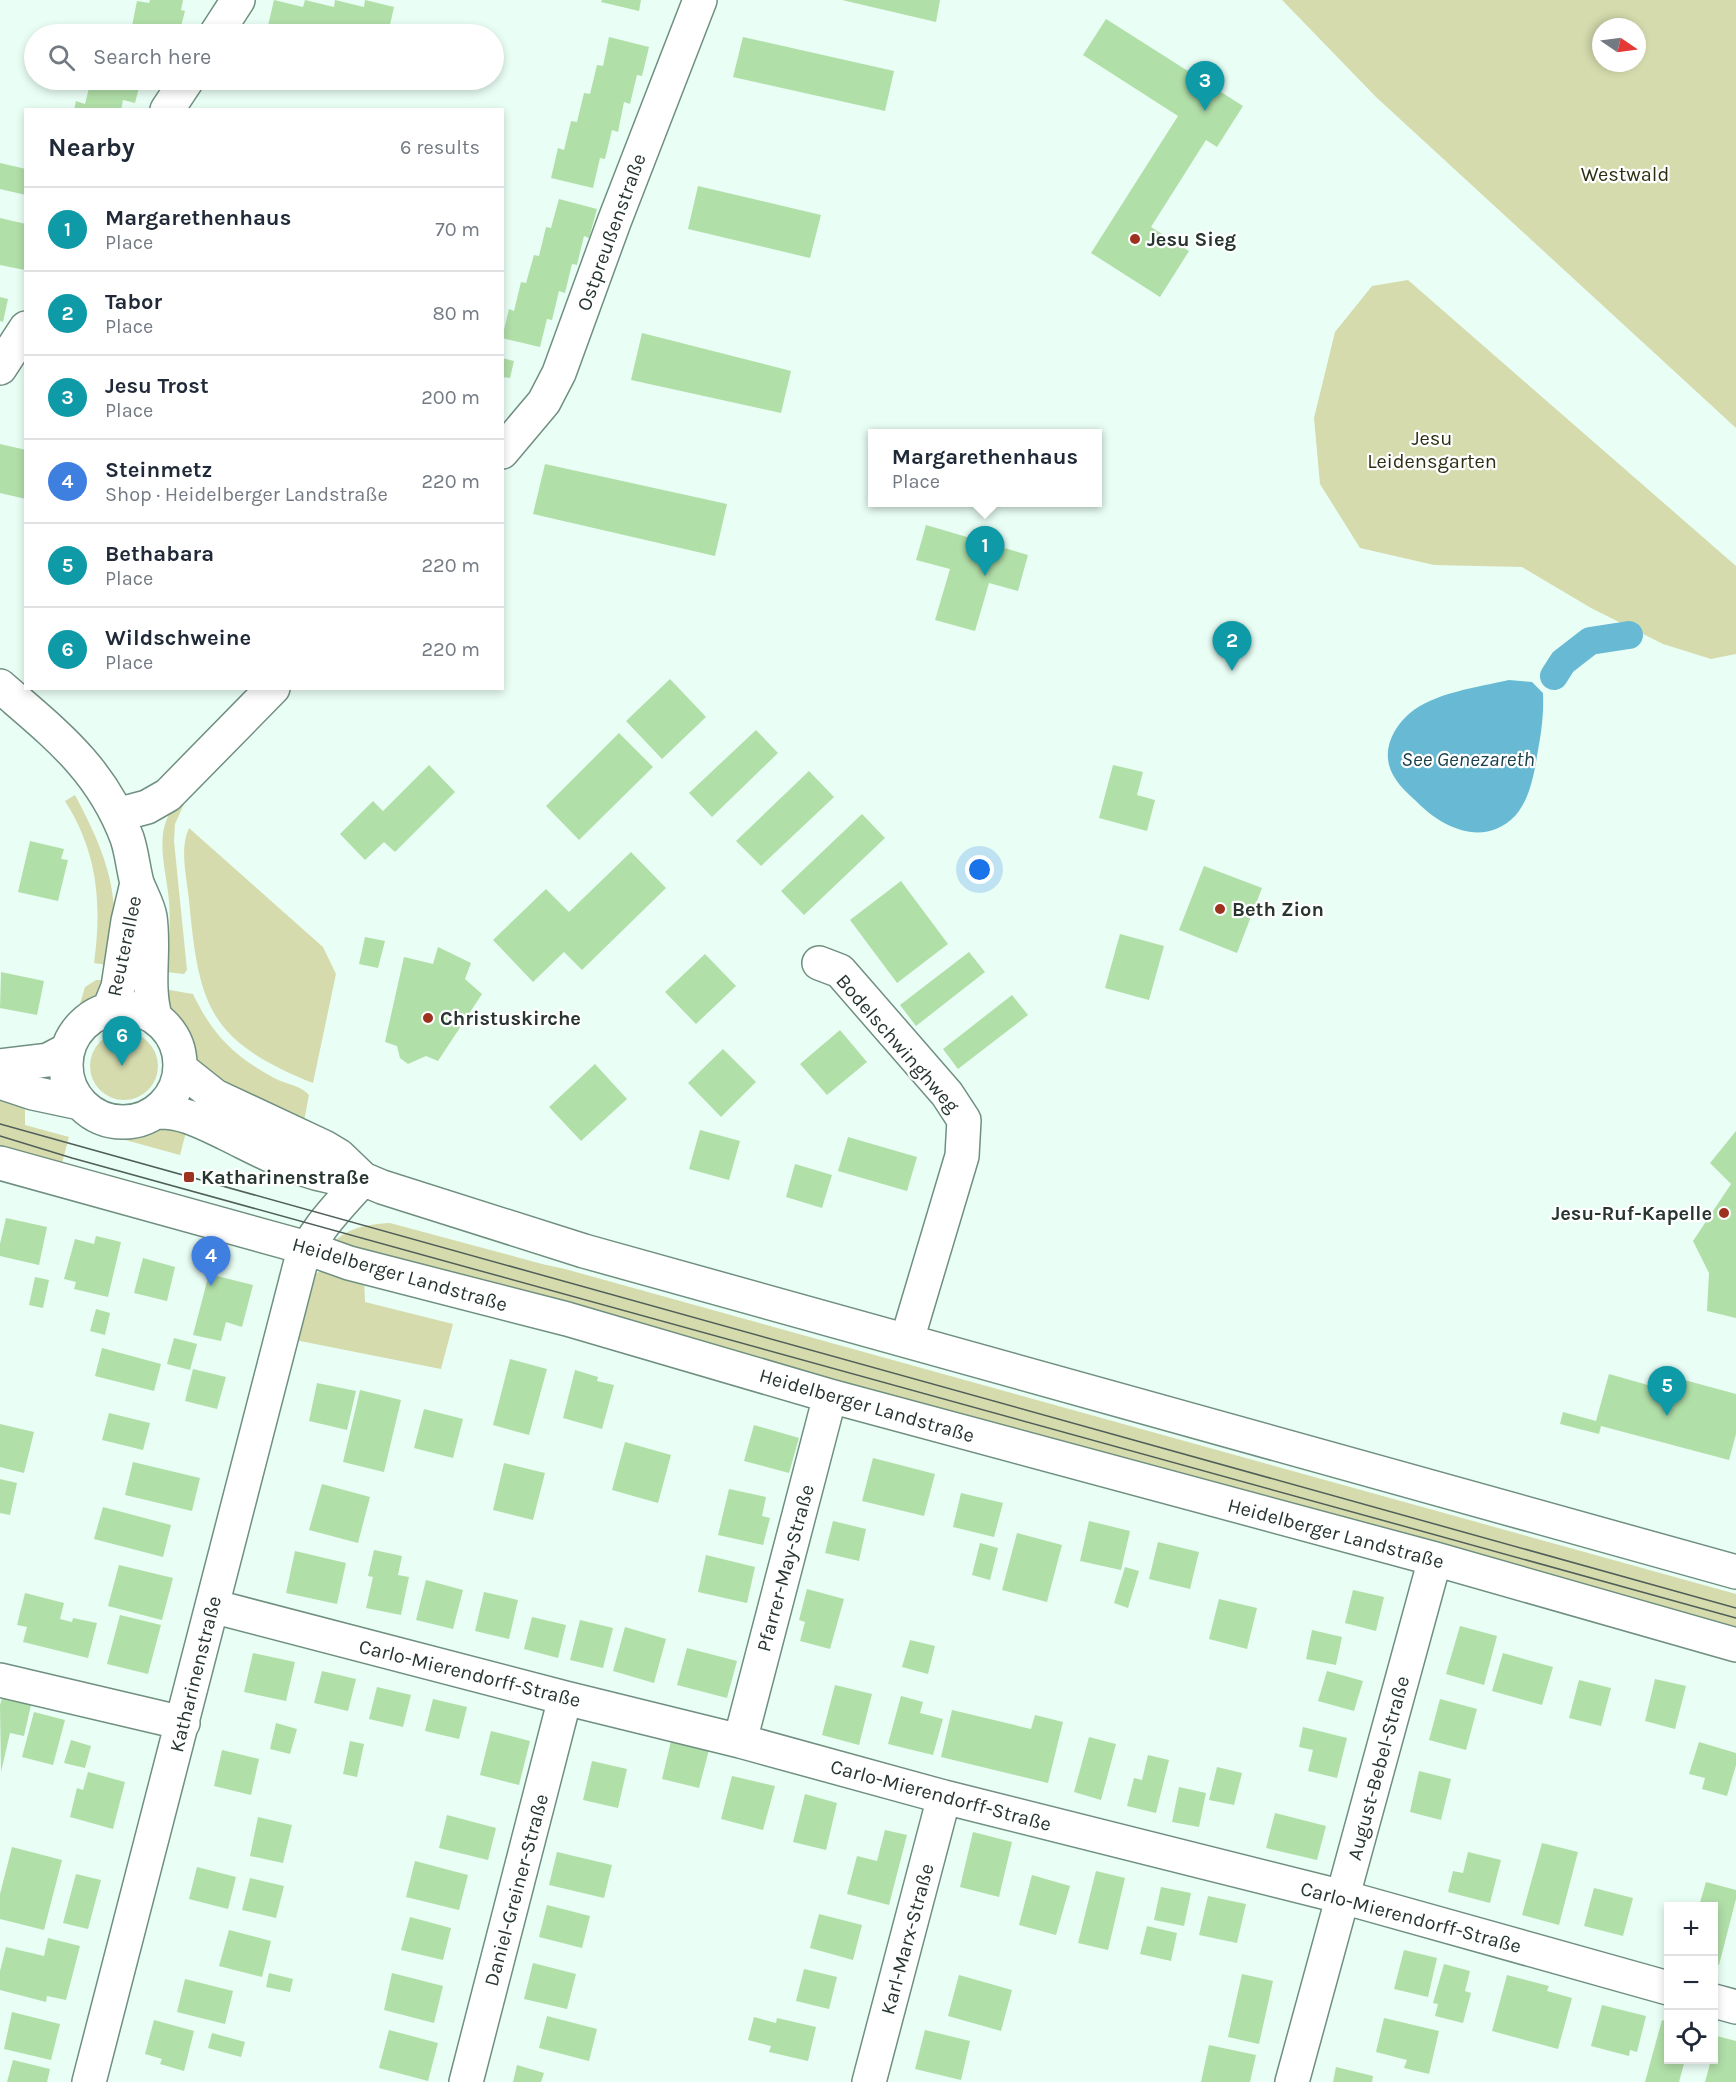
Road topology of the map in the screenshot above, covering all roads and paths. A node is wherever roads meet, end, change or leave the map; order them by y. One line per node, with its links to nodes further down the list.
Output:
1 (238, 0): 3 (street)
2 (700, 0): 8 (street, Ostpreußenstraße)
3 (222, 24)
4 (180, 90): 5 (street)
5 (168, 108)
6 (24, 331): 7 (street)
7 (0, 368)
8 (504, 450)
9 (0, 686): 11 (street, Reuterallee)
10 (271, 690): 11 (street)
11 (117, 815): 12 (street, Reuterallee)
12 (137, 883): 14 (street, Reuterallee); 15 (street, Reuterallee)
13 (819, 963): 25 (street, Bodelschwinghweg)
14 (109, 1009): 15 (street); 16 (street)
15 (154, 1017): 18 (street)
16 (67, 1050): 17 (street); 20 (street)
17 (0, 1066)
18 (181, 1069): 21 (street); 23 (street)
19 (0, 1082): 20 (street)
20 (80, 1102): 21 (street)
21 (157, 1112): 23 (street)
22 (0, 1163): 24 (street, Heidelberger Landstraße)
23 (363, 1179): 24 (street, Katharinenstraße); 25 (street)
24 (307, 1248): 26 (street, Heidelberger Landstraße); 29 (street, Katharinenstraße)
25 (907, 1340): 28 (street)
26 (830, 1396): 27 (street, Heidelberger Landstraße); 34 (street, Pfarrer-May-Straße)
27 (1435, 1559): 30 (street, Heidelberger Landstraße); 36 (street, August-Bebel-Straße)
28 (1736, 1572)
29 (212, 1606): 32 (street, Carlo-Mierendorff-Straße); 33 (street, Katharinenstraße)
30 (1736, 1645)
31 (0, 1680): 33 (street)
32 (566, 1698): 34 (street, Carlo-Mierendorff-Straße); 41 (street, Daniel-Greiner-Straße)
33 (183, 1723): 40 (street, Katharinenstraße)
34 (740, 1741): 35 (street, Carlo-Mierendorff-Straße)
35 (944, 1797): 36 (street, Carlo-Mierendorff-Straße); 42 (street, Karl-Marx-Straße)
36 (1343, 1897): 37 (street, Carlo-Mierendorff-Straße); 43 (street, August-Bebel-Straße)
37 (1664, 1987)
38 (1718, 2002): 39 (street)
39 (1736, 2007)
40 (89, 2082)
41 (466, 2082)
42 (869, 2082)
43 (1292, 2082)

